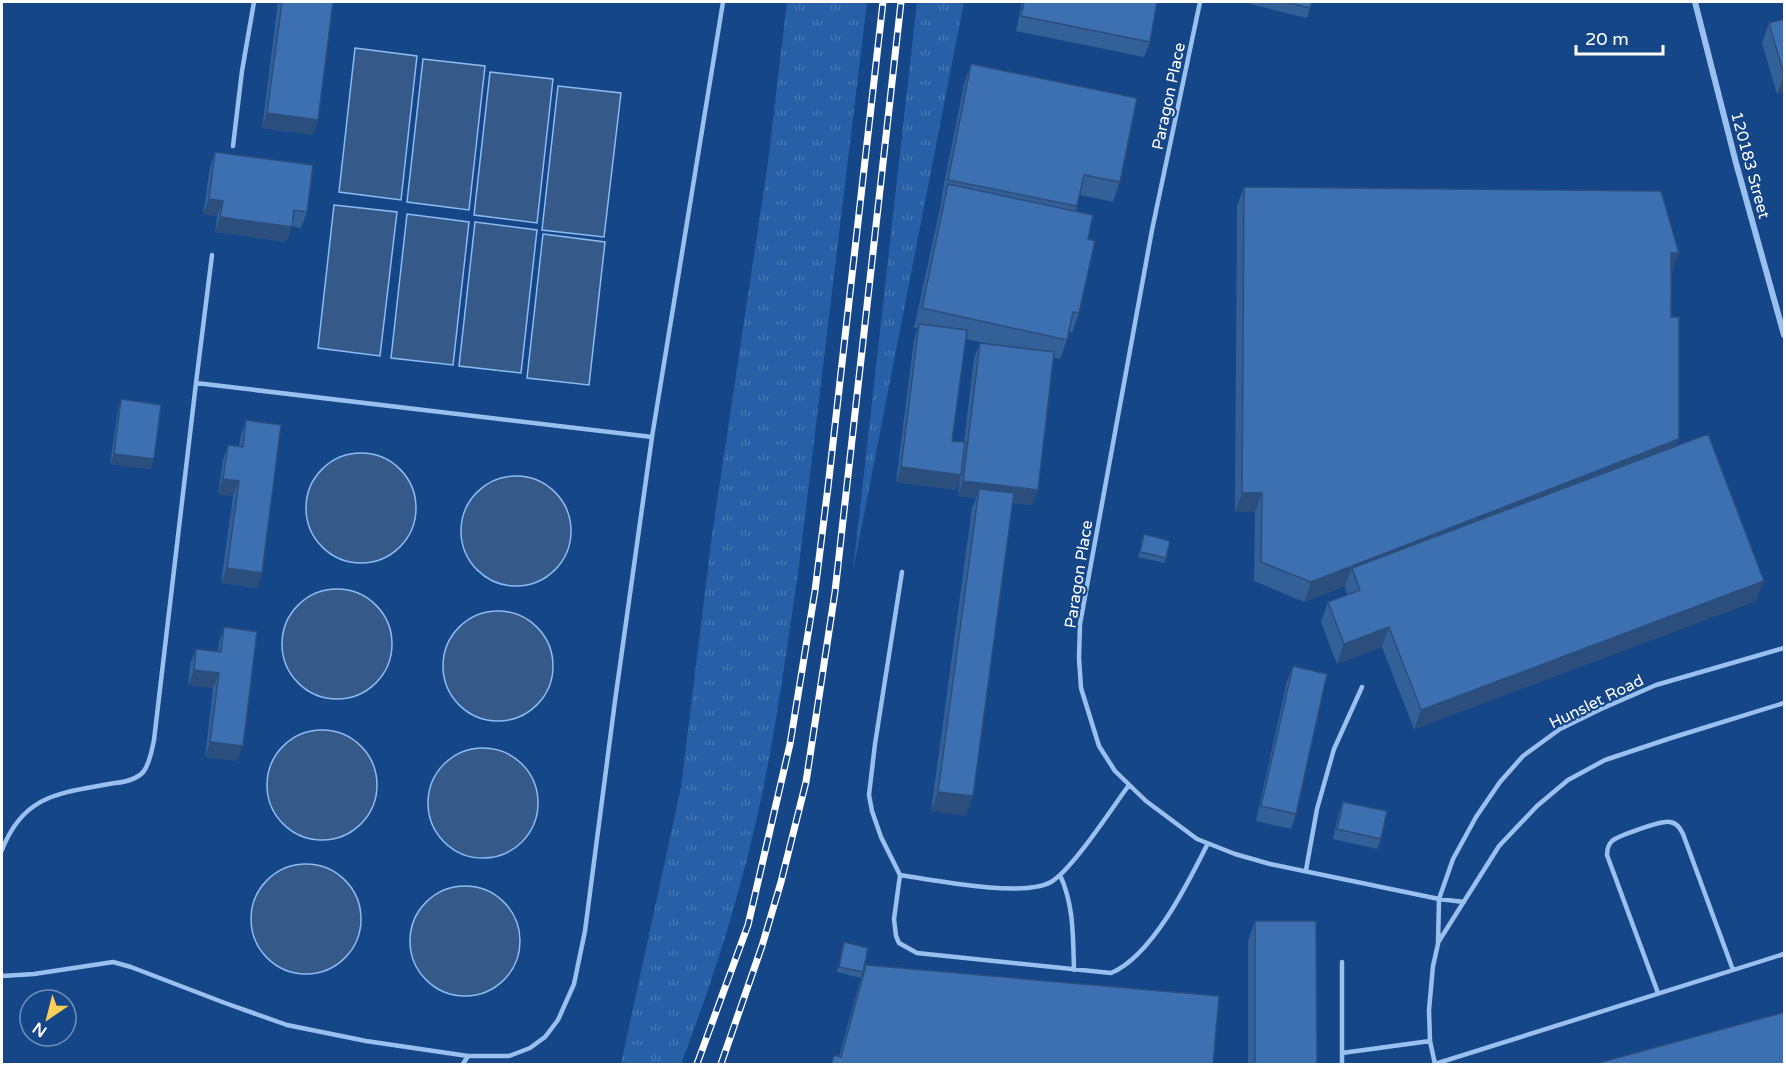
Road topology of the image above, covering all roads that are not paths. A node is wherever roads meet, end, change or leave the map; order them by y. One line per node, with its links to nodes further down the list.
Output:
1 (254, 2): 5 (lane)
2 (723, 2): 9 (lane)
3 (1200, 2): 14 (lane, Paragon Place)
4 (1695, 2): 7 (street, 120183 Street)
5 (233, 146)
6 (212, 255): 8 (lane)
7 (1785, 335)
8 (196, 383): 9 (lane); 16 (lane)
9 (652, 437): 31 (lane)
10 (902, 572): 18 (lane)
11 (1785, 648): 20 (lane, Hunslet Road)
12 (1362, 687): 17 (lane)
13 (1785, 703): 21 (lane, Hunslet Road)
14 (1129, 786): 15 (lane, Paragon Place); 19 (lane)
15 (1207, 845): 17 (lane, Paragon Place); 26 (lane)
16 (2, 850)
17 (1306, 870): 20 (lane, Paragon Place)
18 (900, 875): 19 (lane); 26 (lane)
19 (1060, 875): 26 (lane)
20 (1439, 899): 21 (lane, Paragon Place); 22 (lane, Hunslet Road)
21 (1464, 902): 22 (lane, Hunslet Road)
22 (1438, 944): 29 (lane, Hunslet Road)
23 (1785, 954): 25 (lane)
24 (1342, 962): 30 (lane)
25 (1733, 969): 28 (lane); 28 (lane)
26 (1074, 970)
27 (2, 976): 31 (lane)
28 (1658, 993): 32 (lane)
29 (1430, 1041): 30 (lane); 32 (lane, Hunslet Road)
30 (1342, 1053): 34 (lane)
31 (468, 1056): 33 (lane)
32 (1435, 1064)
33 (463, 1065)
34 (1342, 1065)

